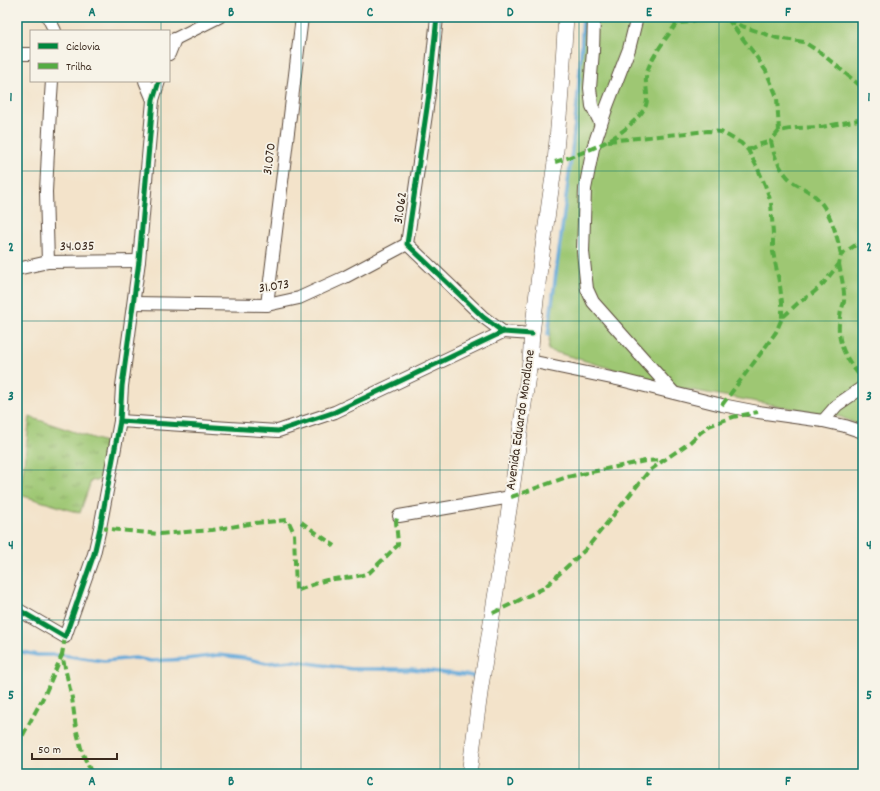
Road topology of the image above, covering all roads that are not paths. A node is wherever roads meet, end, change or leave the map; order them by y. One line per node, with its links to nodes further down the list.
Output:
1 (48, 17): 9 (street)
2 (219, 17): 8 (street)
3 (302, 17): 23 (street, 31.070)
4 (437, 17): 18 (street, 31.062)
5 (566, 17): 25 (main road, Avenida Eduardo Mondlane)
6 (594, 17): 17 (street)
7 (637, 17): 17 (street)
8 (205, 20): 10 (street)
9 (54, 30)
10 (172, 40)
11 (17, 54): 12 (street)
12 (30, 54)
13 (52, 82): 20 (street)
14 (145, 82): 16 (street)
15 (159, 82): 16 (street)
16 (153, 100): 19 (street)
17 (601, 124): 28 (street)
18 (407, 244): 23 (street, 31.073); 24 (street, 31.062)
19 (139, 261): 20 (street, 34.035); 22 (street)
20 (48, 262): 21 (street, 34.035)
21 (17, 269)
22 (134, 303): 23 (street, 31.073); 30 (street)
23 (267, 305)
24 (503, 332): 25 (street); 30 (street)
25 (532, 334): 26 (main road, Avenida Eduardo Mondlane)
26 (530, 361): 28 (street); 32 (main road, Avenida Eduardo Mondlane)
27 (863, 387): 29 (street)
28 (673, 392): 29 (street)
29 (823, 420): 31 (street)
30 (120, 421): 34 (street)
31 (863, 432)
32 (511, 497): 33 (street); 35 (main road, Avenida Eduardo Mondlane)
33 (399, 516)
34 (17, 609)
35 (469, 774)

